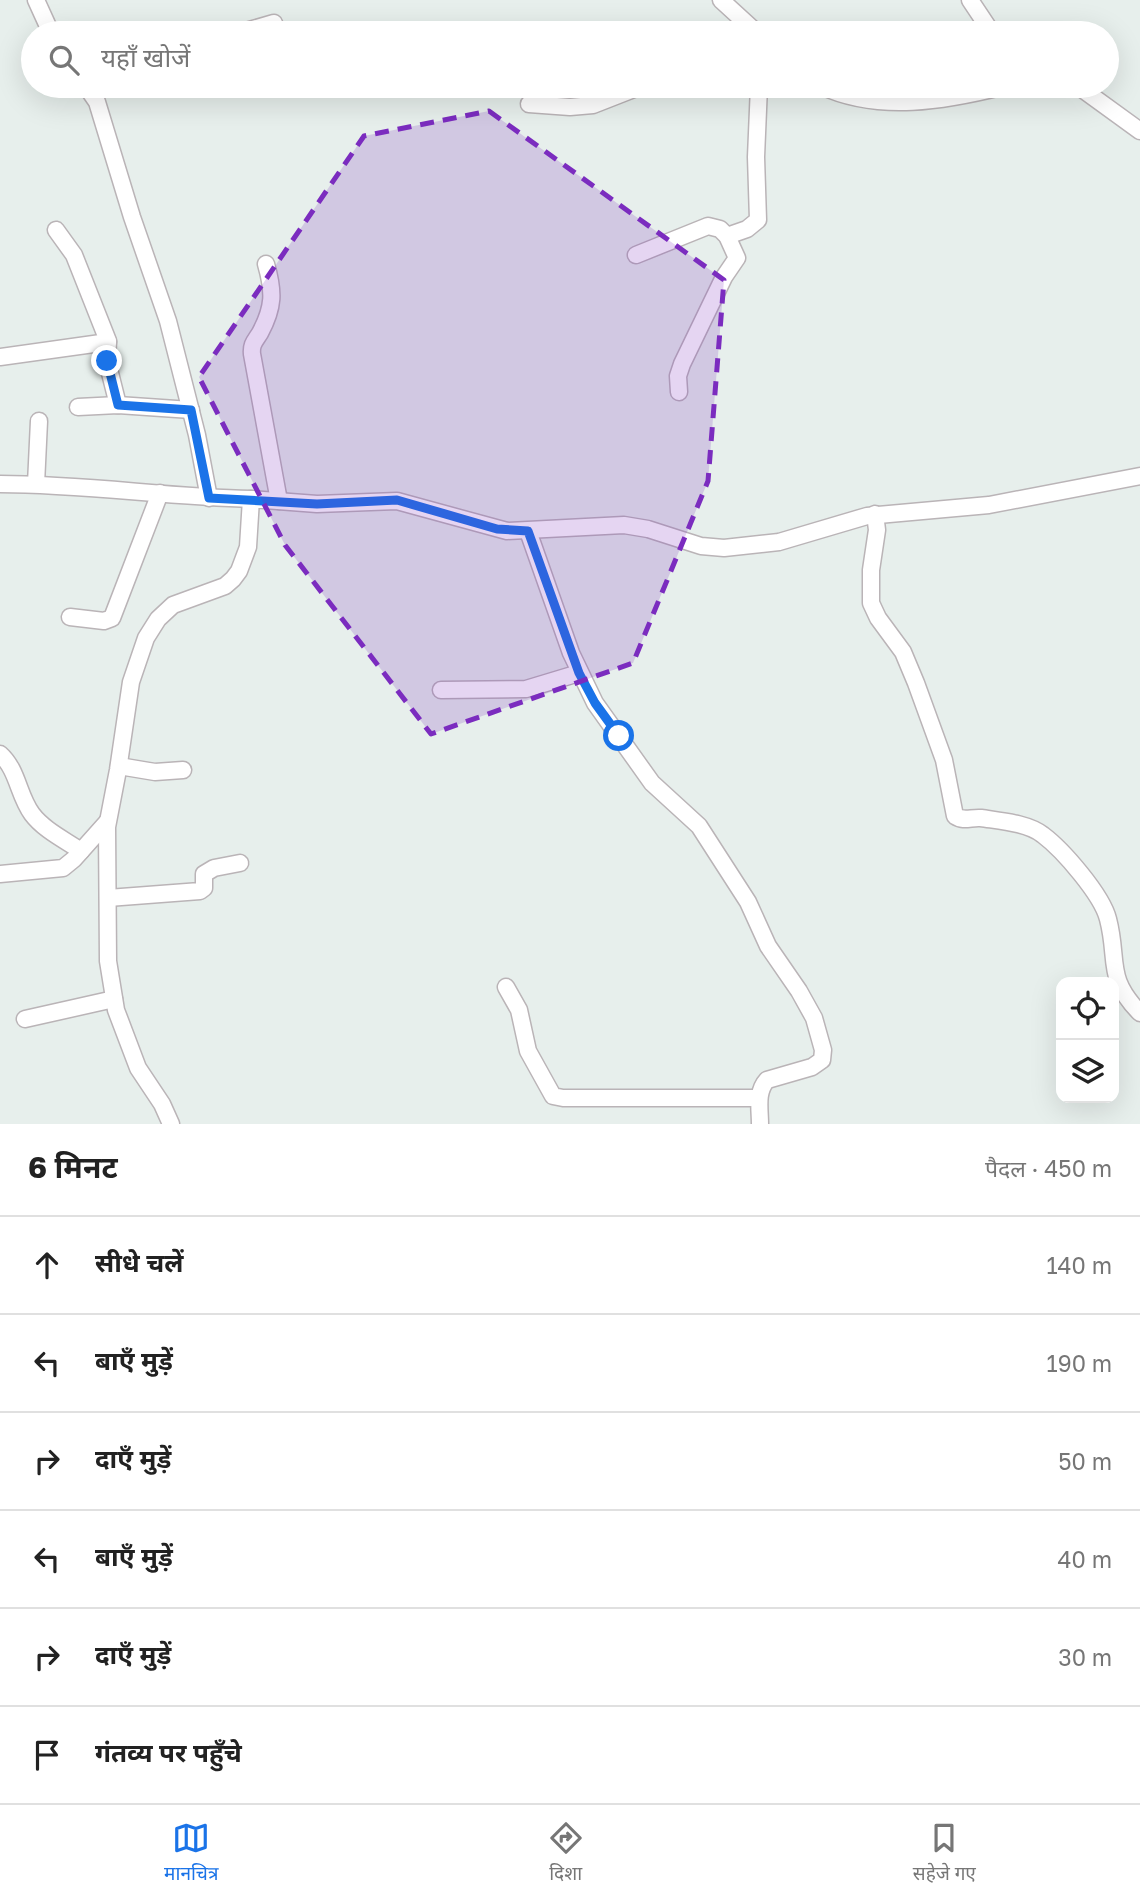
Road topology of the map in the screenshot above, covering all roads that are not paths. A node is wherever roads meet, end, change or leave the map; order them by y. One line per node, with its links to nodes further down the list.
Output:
1 (36, 0): 4 (street)
2 (721, 0): 5 (street)
3 (970, 0): 6 (street)
4 (46, 21)
5 (744, 21)
6 (984, 21)
7 (94, 98): 24 (street)
8 (609, 98): 13 (street)
9 (758, 98): 16 (street)
10 (856, 98): 11 (street)
11 (950, 98)
12 (1095, 98): 14 (street)
13 (528, 104)
14 (1140, 131)
15 (55, 230): 19 (street)
16 (727, 236): 17 (street); 21 (street)
17 (636, 255)
18 (266, 264): 32 (street)
19 (108, 342): 20 (street); 22 (street)
20 (0, 357)
21 (679, 392)
22 (118, 405): 23 (street); 24 (street)
23 (78, 407)
24 (191, 410): 30 (street)
25 (39, 421): 28 (street)
26 (1140, 476): 33 (street)
27 (0, 484): 28 (street)
28 (36, 484): 29 (street)
29 (160, 494): 30 (street); 35 (street)
30 (209, 498): 31 (street)
31 (251, 499): 32 (street); 39 (street)
32 (279, 501): 34 (street)
33 (875, 514): 34 (street); 48 (street)
34 (528, 531): 36 (street)
35 (70, 617)
36 (579, 673): 37 (street); 50 (street)
37 (441, 690)
38 (0, 754): 42 (street)
39 (119, 766): 40 (street); 41 (street)
40 (183, 769)
41 (107, 822): 42 (street); 45 (street)
42 (81, 851): 44 (street)
43 (240, 863): 45 (street)
44 (0, 874)
45 (108, 898): 47 (street)
46 (506, 987): 50 (street)
47 (114, 999): 49 (street); 51 (street)
48 (1140, 1013)
49 (25, 1019)
50 (759, 1098): 52 (street)
51 (171, 1124)
52 (760, 1124)

